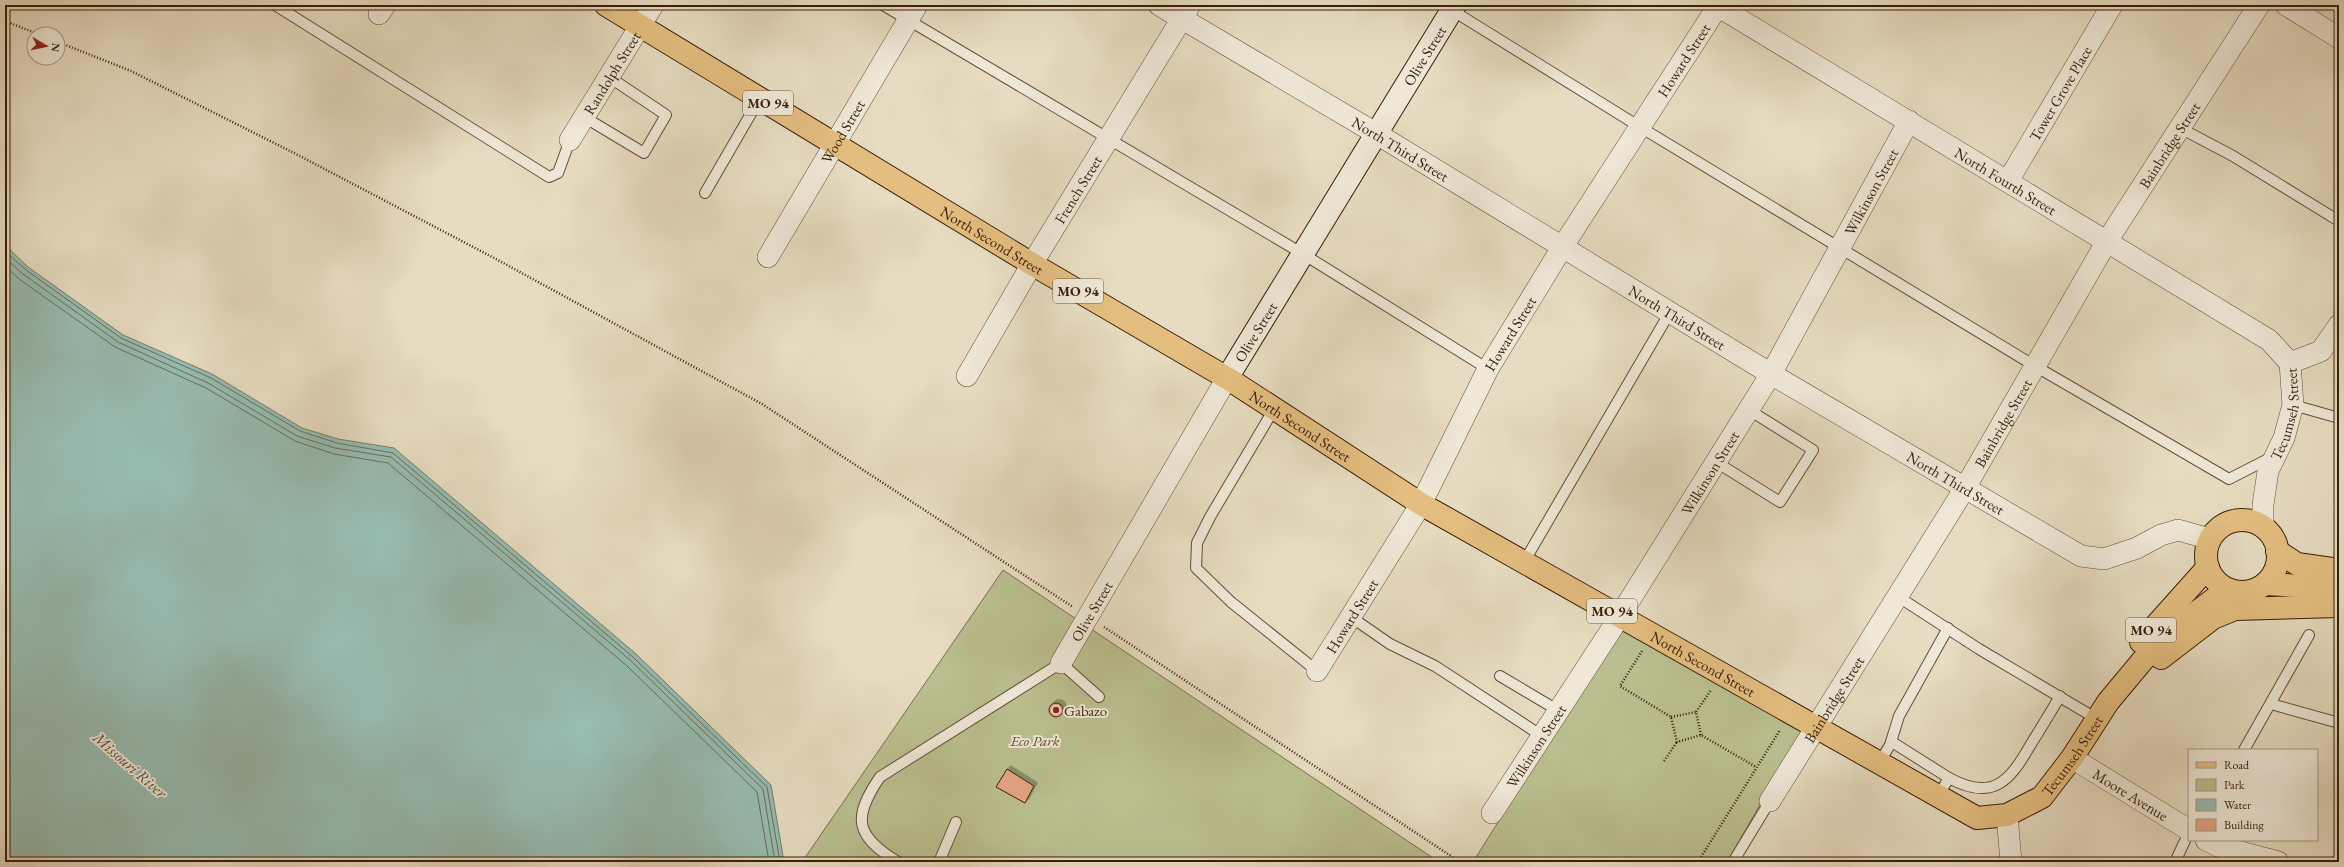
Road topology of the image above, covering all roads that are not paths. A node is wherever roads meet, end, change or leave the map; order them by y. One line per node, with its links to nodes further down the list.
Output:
1 (275, 5): 23 (lane)
2 (606, 5): 13 (main road, North Second Street / MO 94)
3 (653, 5): 13 (street, Randolph Street)
4 (883, 5): 12 (lane)
5 (1159, 5): 11 (street, North Third Street)
6 (2112, 5): 25 (street, Tower Grove Place)
7 (2259, 5): 20 (street, Bainbridge Street)
8 (2286, 5): 14 (street)
9 (1717, 6): 18 (street, North Fourth Street); 19 (street, Howard Street)
10 (1450, 7): 19 (lane); 21 (street, Olive Street)
11 (1186, 12): 21 (street, North Third Street); 22 (street, French Street)
12 (913, 13): 22 (lane); 24 (street, Wood Street)
13 (641, 26): 15 (street, Randolph Street); 16 (main road, North Second Street / MO 94)
14 (2339, 38)
15 (609, 77): 17 (street, Randolph Street); 17 (lane)
16 (760, 98): 24 (main road, North Second Street / MO 94); 26 (lane)
17 (584, 117): 23 (street, Randolph Street)
18 (1909, 121): 25 (street, North Fourth Street); 30 (street, Wilkinson Street)
19 (1640, 127): 29 (street, Howard Street); 30 (lane)
20 (2180, 128): 27 (lane); 28 (street, Bainbridge Street)
21 (1378, 134): 29 (street, North Third Street); 31 (street, Olive Street)
22 (1109, 139): 31 (lane); 33 (street, French Street)
23 (570, 140)
24 (836, 143): 32 (street, Wood Street); 33 (main road, North Second Street / MO 94)
25 (2008, 181): 28 (street, North Fourth Street)
26 (705, 193)
27 (2339, 221)
28 (2108, 241): 36 (street, North Fourth Street); 37 (street, Bainbridge Street)
29 (1563, 246): 34 (street, North Third Street); 38 (street, Howard Street)
30 (1840, 248): 37 (lane); 39 (street, Wilkinson Street)
31 (1303, 254): 38 (lane); 41 (street, Olive Street)
32 (768, 257)
33 (1032, 264): 40 (street, French Street); 41 (main road, North Second Street / MO 94)
34 (1670, 312): 39 (street, North Third Street); 53 (lane)
35 (2339, 325): 36 (street, Tecumseh Street)
36 (2290, 363): 42 (street, Tecumseh Street)
37 (2035, 366): 46 (lane); 48 (street, Bainbridge Street)
38 (1488, 370): 49 (street, Howard Street)
39 (1771, 374): 44 (street, Wilkinson Street); 48 (street, North Third Street)
40 (967, 376)
41 (1227, 378): 43 (main road, North Second Street / MO 94); 65 (street, Olive Street)
42 (2294, 405): 45 (lane); 46 (street, Tecumseh Street)
43 (1274, 409): 49 (main road, North Second Street / MO 94); 66 (lane)
44 (1749, 410): 47 (street, Wilkinson Street); 47 (lane)
45 (2339, 418)
46 (2275, 455): 50 (street, Tecumseh Street)
47 (1716, 462): 61 (street, Wilkinson Street)
48 (1965, 488): 51 (street, North Third Street); 59 (street, Bainbridge Street)
49 (1422, 504): 53 (main road, North Second Street / MO 94); 62 (street, Howard Street)
50 (2263, 527): 51 (main road); 52 (main road)
51 (2210, 539): 54 (main road)
52 (2277, 550): 55 (main road); 56 (main road)
53 (1524, 562): 61 (main road, North Second Street / MO 94)
54 (2208, 567): 58 (main road); 72 (main road, Tecumseh Street / MO 94)
55 (2339, 570)
56 (2264, 584): 57 (main road); 58 (main road)
57 (2339, 588)
58 (2227, 589): 72 (main road, Tecumseh Street)
59 (1897, 596): 63 (lane); 74 (street, Bainbridge Street)
60 (2339, 606): 72 (main road, Tecumseh Street / MO 94)
61 (1620, 616): 71 (street, Wilkinson Street); 74 (main road, North Second Street / MO 94)
62 (1351, 617): 66 (street, Howard Street); 75 (lane)
63 (1948, 628): 68 (lane); 76 (lane)
64 (2310, 634): 70 (lane)
65 (1061, 662): 69 (lane); 89 (lane)
66 (1317, 671)
67 (1500, 676): 71 (lane)
68 (2060, 696): 72 (lane); 80 (lane)
69 (1099, 697)
70 (2271, 704): 73 (lane); 77 (lane)
71 (1559, 711): 75 (street, Wilkinson Street)
72 (2102, 711): 78 (main road, Tecumseh Street / MO 94)
73 (2339, 723)
74 (1815, 727): 79 (main road, North Second Street / MO 94); 82 (street, Bainbridge Street)
75 (1542, 736): 83 (street, Wilkinson Street)
76 (1892, 742): 79 (lane); 80 (lane)
77 (2245, 749)
78 (2072, 758): 84 (main road, Tecumseh Street / MO 94); 86 (street, Moore Avenue)
79 (1879, 764): 81 (main road, North Second Street / MO 94)
80 (1949, 778): 81 (lane)
81 (1938, 796): 84 (main road, North Second Street / MO 94)
82 (1770, 801): 91 (lane, Bainbridge Street)
83 (1492, 813)
84 (2007, 815): 92 (street)
85 (956, 822): 90 (lane)
86 (2188, 830)
87 (2188, 833): 93 (lane)
88 (2208, 841): 94 (street)
89 (898, 862)
90 (939, 862)
91 (1733, 862)
92 (2011, 862)
93 (2175, 862)
94 (2278, 862)

